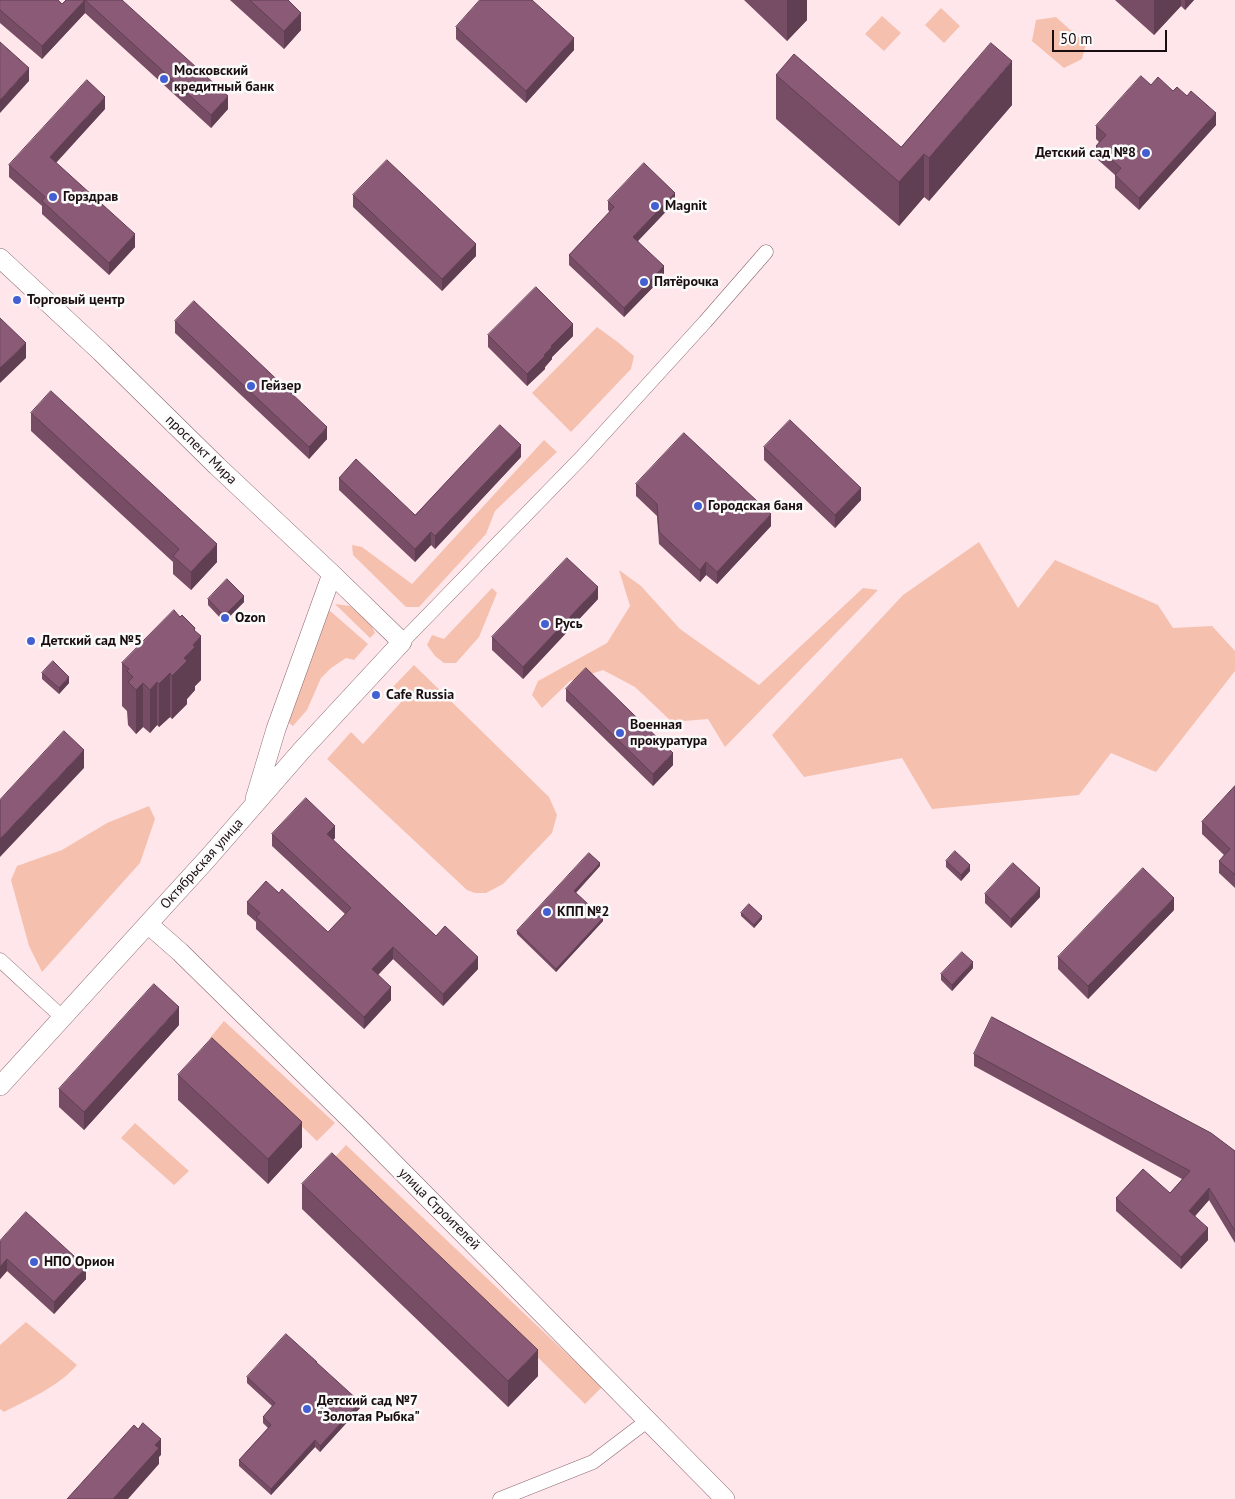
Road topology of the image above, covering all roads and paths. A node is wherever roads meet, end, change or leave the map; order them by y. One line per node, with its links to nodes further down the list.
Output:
1 (766, 252): 4 (street)
2 (0, 258): 3 (street, проспект Мира)
3 (332, 574): 4 (street, проспект Мира); 5 (street)
4 (402, 642): 6 (street, Октябрьская улица)
5 (276, 729): 6 (street); 7 (street)
6 (302, 750): 7 (street, Октябрьская улица)
7 (252, 808): 8 (street, Октябрьская улица)
8 (148, 924): 10 (street, Октябрьская улица); 12 (street, улица Строителей)
9 (0, 960): 10 (street)
10 (63, 1018): 11 (street, Октябрьская улица)
11 (0, 1086)
12 (647, 1421): 13 (street); 14 (street, улица Строителей)
13 (502, 1499)
14 (725, 1499)

